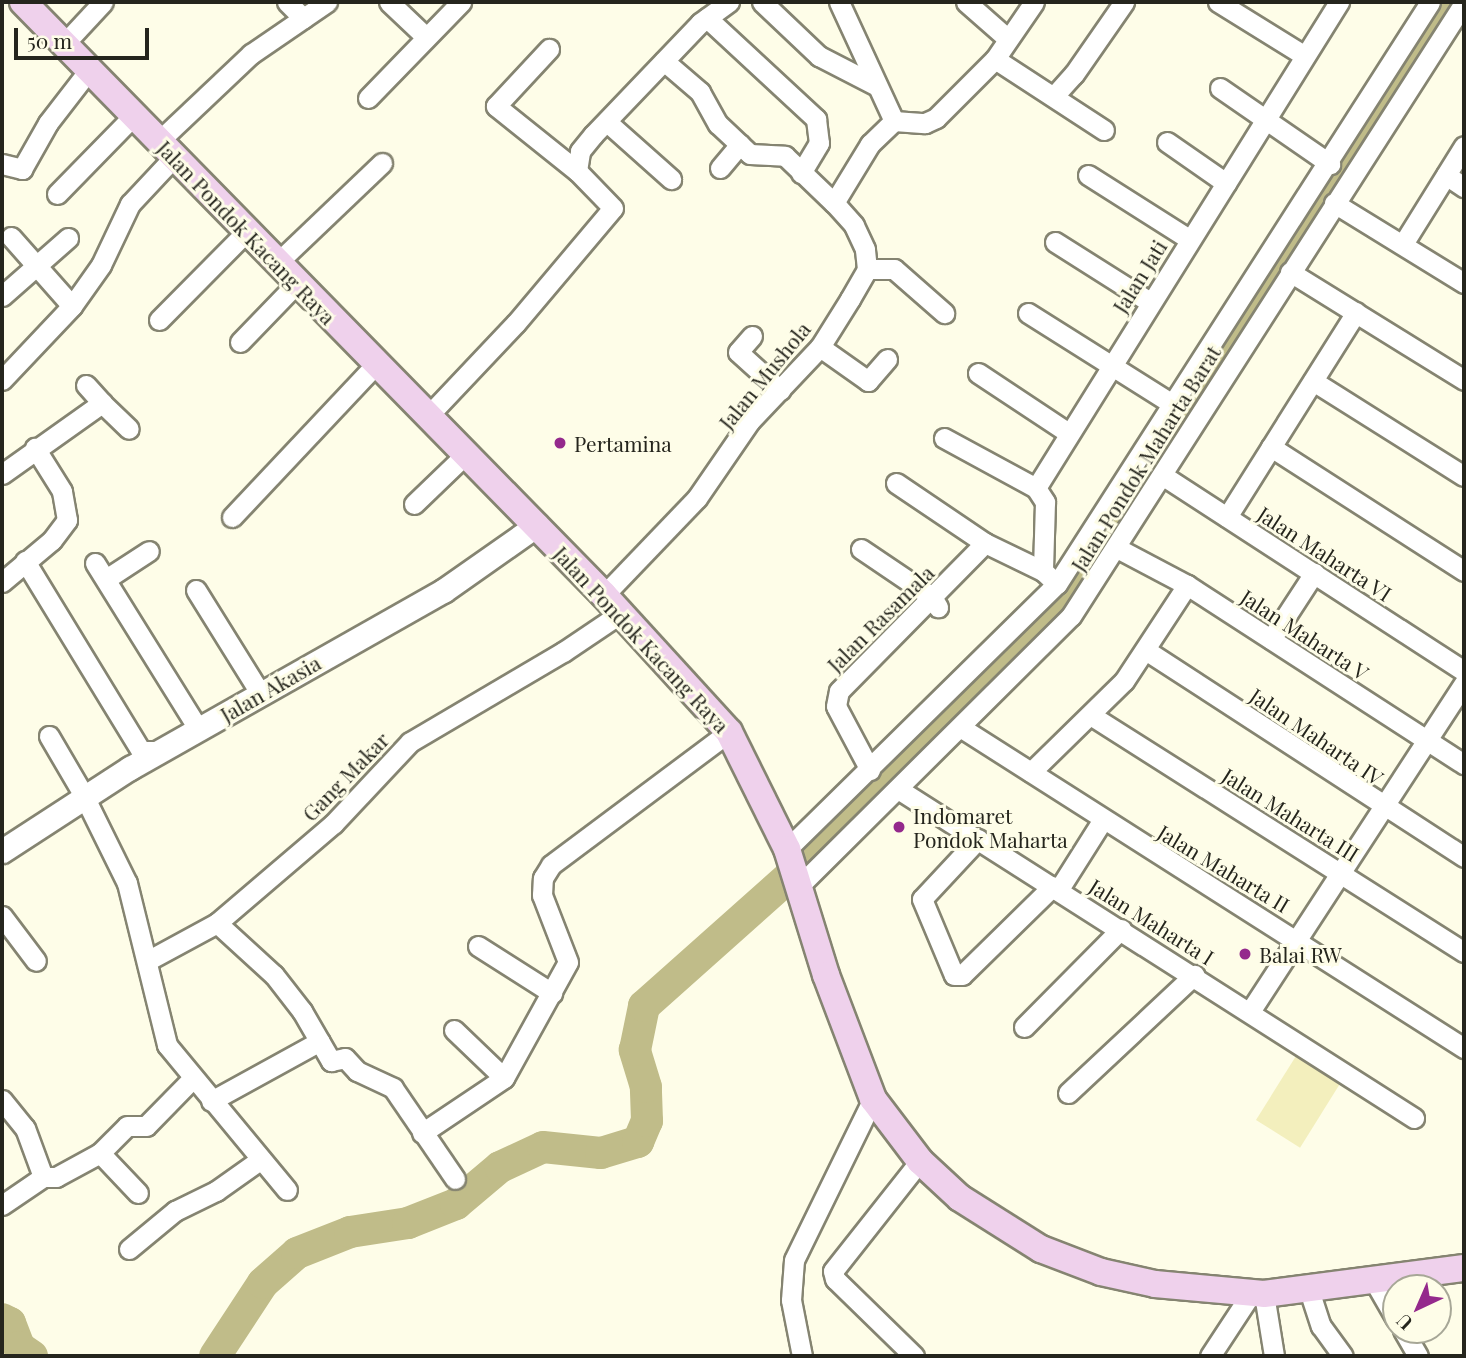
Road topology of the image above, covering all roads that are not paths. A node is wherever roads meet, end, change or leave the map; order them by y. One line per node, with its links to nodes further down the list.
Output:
1 (23, 2): 21 (main road, Jalan Pondok Kacang Raya)
2 (103, 2): 21 (street)
3 (287, 2): 17 (street)
4 (327, 2): 17 (street)
5 (389, 2): 19 (street)
6 (461, 2): 19 (street)
7 (729, 2): 18 (street)
8 (839, 2): 27 (street)
9 (966, 2): 20 (street)
10 (1034, 2): 20 (street)
11 (1124, 2): 29 (street)
12 (1218, 2): 23 (street)
13 (1339, 2): 23 (street, Jalan Jati)
14 (1430, 2): 42 (street, Jalan Pondok Maharta Barat)
15 (1464, 3): 53 (street, Jalan Pondok Maharta Barat)
16 (768, 4): 27 (street)
17 (303, 18): 39 (street)
18 (707, 18): 25 (street); 45 (street)
19 (426, 37): 30 (street)
20 (1007, 38): 24 (street)
21 (64, 44): 26 (main road, Jalan Pondok Kacang Raya)
22 (549, 48): 44 (street)
23 (1305, 56): 32 (street, Jalan Jati)
24 (995, 59): 29 (street); 33 (street)
25 (664, 61): 34 (street); 37 (street)
26 (89, 70): 31 (main road, Jalan Pondok Kacang Raya); 41 (street)
27 (877, 86): 33 (street)
28 (1220, 88): 32 (street)
29 (1054, 96): 35 (street)
30 (369, 98)
31 (134, 116): 39 (main road, Jalan Pondok Kacang Raya); 51 (street)
32 (1266, 120): 42 (street); 49 (street, Jalan Jati)
33 (894, 121): 52 (street)
34 (607, 122): 44 (street); 48 (street)
35 (1104, 130)
36 (1167, 142): 49 (street)
37 (740, 144): 43 (street); 45 (street)
38 (1464, 146): 47 (street)
39 (166, 149): 54 (main road, Jalan Pondok Kacang Raya); 68 (street)
40 (382, 163): 60 (street)
41 (2, 164)
42 (1330, 164): 86 (street, Jalan Pondok Maharta Barat)
43 (720, 168)
44 (576, 171): 87 (street)
45 (801, 173): 52 (street)
46 (1088, 174): 57 (street)
47 (1446, 175): 50 (street); 59 (street)
48 (671, 179)
49 (1226, 183): 57 (street, Jalan Jati)
50 (1464, 187)
51 (57, 194)
52 (834, 203): 61 (street)
53 (1334, 203): 59 (street); 63 (street, Jalan Pondok Maharta Barat)
54 (247, 231): 60 (main road, Jalan Pondok Kacang Raya); 72 (street)
55 (11, 237): 62 (street)
56 (68, 238): 62 (street)
57 (1189, 239): 67 (street, Jalan Jati)
58 (1055, 242): 67 (street)
59 (1403, 244): 65 (street)
60 (277, 263): 64 (main road, Jalan Pondok Kacang Raya)
61 (867, 269): 70 (street); 75 (street, Jalan Mushola)
62 (37, 270): 66 (street); 68 (street)
63 (1290, 272): 69 (street); 95 (street, Jalan Pondok Maharta Barat)
64 (297, 283): 74 (street); 77 (main road, Jalan Pondok Kacang Raya)
65 (1464, 283)
66 (2, 296)
67 (1150, 302): 78 (street, Jalan Jati)
68 (72, 306): 80 (street)
69 (1356, 312): 81 (street); 82 (street)
70 (944, 313)
71 (1028, 313): 78 (street)
72 (159, 320)
73 (752, 336): 84 (street)
74 (240, 342)
75 (820, 347): 76 (street); 84 (street, Jalan Mushola)
76 (887, 359)
77 (376, 365): 87 (main road, Jalan Pondok Kacang Raya); 100 (street)
78 (1110, 365): 86 (street); 89 (street, Jalan Jati)
79 (978, 373): 89 (street)
80 (2, 380)
81 (1464, 380)
82 (1313, 381): 91 (street); 96 (street)
83 (86, 385): 85 (street)
84 (780, 390): 115 (street, Jalan Mushola)
85 (103, 402): 88 (street); 92 (street)
86 (1174, 405): 110 (street, Jalan Pondok Maharta Barat)
87 (427, 417): 93 (main road, Jalan Pondok Kacang Raya)
88 (129, 429)
89 (1067, 432): 98 (street, Jalan Jati)
90 (944, 438): 98 (street)
91 (1271, 447): 101 (street); 108 (street)
92 (35, 448): 94 (street); 107 (street)
93 (465, 455): 99 (street); 102 (main road, Jalan Pondok Kacang Raya)
94 (2, 474)
95 (1161, 475): 101 (street, Jalan Maharta VI); 104 (street, Jalan Pondok Maharta Barat)
96 (1464, 476)
97 (896, 483): 103 (street)
98 (1036, 488): 110 (street)
99 (414, 505)
100 (232, 517)
101 (1227, 517): 109 (street, Jalan Maharta VI)
102 (537, 525): 115 (main road, Jalan Pondok Kacang Raya); 120 (street, Jalan Akasia)
103 (985, 543): 110 (street); 114 (street, Jalan Rasamala)
104 (1117, 548): 112 (street, Jalan Maharta V); 122 (street, Jalan Pondok Maharta Barat)
105 (860, 549): 114 (street)
106 (149, 551): 123 (street)
107 (25, 561): 111 (street); 127 (street)
108 (1464, 571)
109 (1314, 573): 116 (street); 118 (street, Jalan Maharta VI)
110 (1050, 577): 129 (street, Jalan Pondok Maharta Barat)
111 (2, 582)
112 (1187, 586): 116 (street, Jalan Maharta V); 117 (street)
113 (196, 590): 120 (street)
114 (935, 602): 129 (street, Jalan Rasamala)
115 (612, 604): 124 (main road, Jalan Pondok Kacang Raya); 142 (street, Gang Makar)
116 (1271, 639): 126 (street, Jalan Maharta V)
117 (1147, 651): 121 (street); 133 (street, Jalan Maharta IV)
118 (1464, 671)
119 (1464, 683): 126 (street)
120 (260, 693): 123 (street, Jalan Akasia)
121 (1092, 716): 130 (street); 139 (street, Jalan Maharta III)
122 (960, 727): 130 (street, Jalan Maharta II); 131 (street, Jalan Pondok Maharta Barat)
123 (199, 730): 127 (street, Jalan Akasia)
124 (729, 733): 138 (main road, Jalan Pondok Kacang Raya); 150 (street)
125 (49, 736): 132 (street)
126 (1427, 741): 128 (street, Jalan Maharta V); 133 (street)
127 (160, 751): 132 (street, Jalan Akasia)
128 (1464, 764)
129 (870, 770): 138 (street, Jalan Pondok Maharta Barat)
130 (1031, 772): 134 (street, Jalan Maharta II)
131 (898, 789): 135 (street, Jalan Maharta I); 138 (street, Jalan Pondok Maharta Barat)
132 (85, 796): 136 (street, Jalan Akasia); 148 (street)
133 (1384, 808): 137 (street, Jalan Maharta IV); 139 (street)
134 (1102, 821): 140 (street); 144 (street, Jalan Maharta II)
135 (978, 839): 140 (street, Jalan Maharta I); 140 (street)
136 (2, 851)
137 (1464, 857)
138 (794, 869): 159 (main road, Jalan Pondok Kacang Raya)
139 (1342, 872): 144 (street); 146 (street, Jalan Maharta III)
140 (1056, 887): 143 (street, Jalan Maharta I)
141 (2, 916): 147 (street)
142 (217, 923): 148 (street, Gang Makar); 154 (street)
143 (1121, 929): 149 (street, Jalan Maharta I); 152 (street)
144 (1298, 939): 151 (street); 155 (street, Jalan Maharta II)
145 (478, 946): 150 (street)
146 (1464, 952)
147 (36, 961)
148 (147, 961): 156 (street)
149 (1194, 975): 151 (street, Jalan Maharta I); 158 (street)
150 (552, 993): 157 (street)
151 (1251, 1010): 162 (street, Jalan Maharta I)
152 (1024, 1027)
153 (454, 1030): 157 (street)
154 (320, 1041): 161 (street); 163 (street)
155 (1464, 1048)
156 (193, 1078): 161 (street); 164 (street)
157 (504, 1078): 163 (street)
158 (1068, 1093)
159 (873, 1099): 166 (main road, Jalan Pondok Kacang Raya); 179 (street)
160 (2, 1100): 167 (street)
161 (211, 1101): 165 (street)
162 (1414, 1118)
163 (422, 1133): 168 (street)
164 (100, 1153): 167 (street); 170 (street)
165 (261, 1159): 169 (street); 172 (street)
166 (920, 1161): 176 (main road, Jalan Pondok Kacang Raya); 178 (street)
167 (43, 1177): 171 (street)
168 (455, 1179)
169 (287, 1190)
170 (138, 1193)
171 (2, 1205)
172 (129, 1249)
173 (1464, 1268): 174 (main road, Jalan Pondok Kacang Raya)
174 (1373, 1279): 175 (main road, Jalan Pondok Kacang Raya); 177 (street)
175 (1309, 1290): 176 (main road, Jalan Pondok Kacang Raya); 182 (street)
176 (1257, 1295): 180 (street); 181 (street)
177 (1382, 1295)
178 (904, 1354)
179 (802, 1356)
180 (1210, 1356)
181 (1273, 1356)
182 (1343, 1356)

